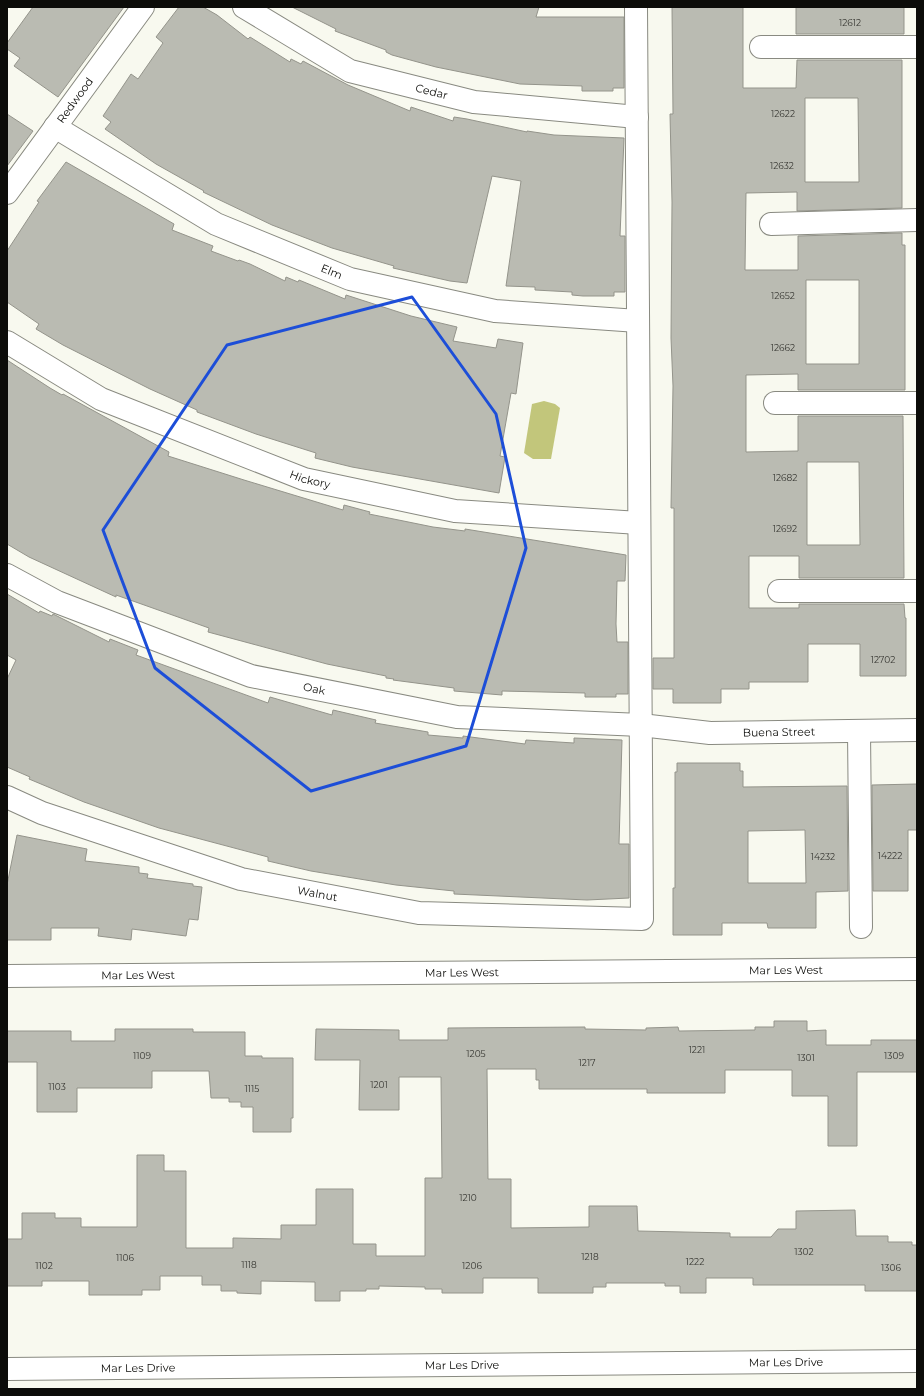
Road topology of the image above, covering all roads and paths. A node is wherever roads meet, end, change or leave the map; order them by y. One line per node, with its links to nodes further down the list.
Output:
1 (143, 7): 7 (street, Redwood)
2 (244, 7): 6 (street, Cedar)
3 (636, 7): 6 (street)
4 (761, 47): 5 (street)
5 (917, 47)
6 (637, 117): 11 (street)
7 (55, 128): 8 (street, Redwood); 11 (street, Elm)
8 (7, 193)
9 (917, 220): 10 (street)
10 (771, 224)
11 (638, 321): 15 (street)
12 (7, 342): 15 (street, Hickory)
13 (775, 403): 14 (street)
14 (917, 403)
15 (639, 523): 19 (street)
16 (7, 575): 19 (street, Oak)
17 (780, 591): 18 (street)
18 (917, 591)
19 (641, 725): 21 (street, Buena Street); 22 (street, Walnut)
20 (917, 730): 21 (street, Buena Street)
21 (859, 731): 23 (street)
22 (7, 797)
23 (861, 927)
24 (917, 969): 25 (street, Mar Les West)
25 (7, 976)
26 (917, 1361): 27 (street, Mar Les Drive)
27 (7, 1369)

